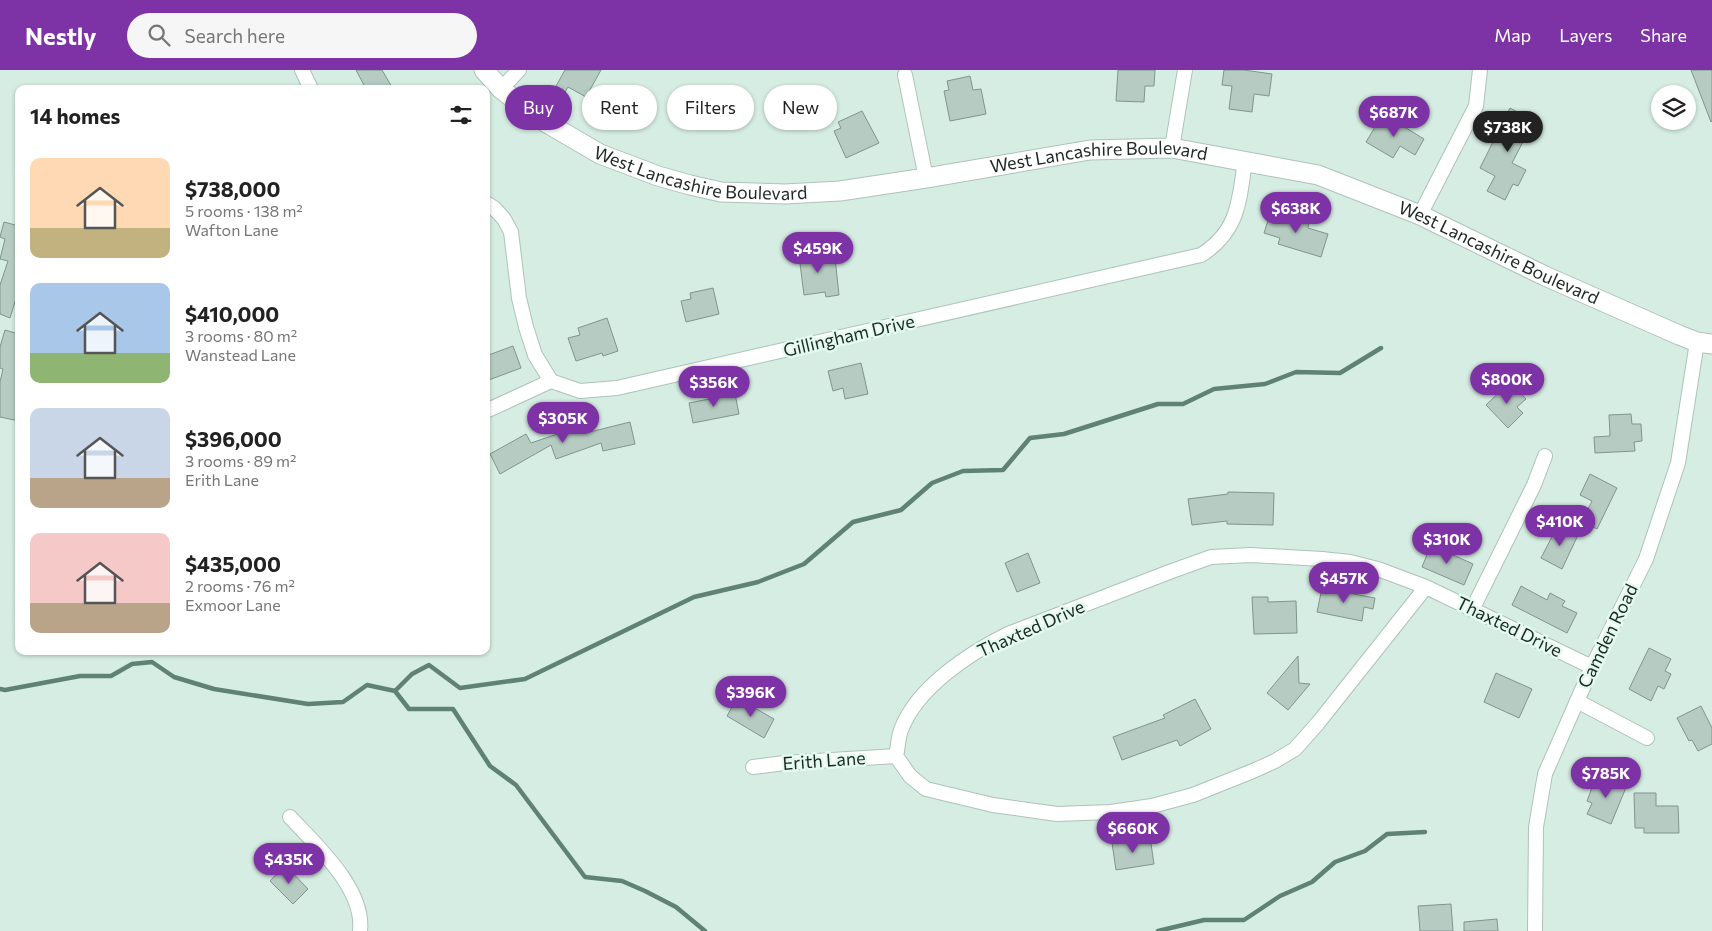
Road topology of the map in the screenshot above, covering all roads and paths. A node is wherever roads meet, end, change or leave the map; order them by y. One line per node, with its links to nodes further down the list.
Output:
1 (302, 70): 7 (street)
2 (484, 70): 8 (main road, West Lancashire Boulevard)
3 (519, 70): 8 (street)
4 (1185, 70): 9 (street)
5 (1480, 70): 13 (street)
6 (905, 75): 11 (street)
7 (309, 85)
8 (501, 89): 11 (main road, West Lancashire Boulevard)
9 (1172, 148): 10 (main road, West Lancashire Boulevard); 11 (main road, West Lancashire Boulevard)
10 (1245, 161): 13 (main road, West Lancashire Boulevard); 15 (street, Gillingham Drive)
11 (926, 178)
12 (490, 206): 15 (street)
13 (1420, 215): 14 (main road, West Lancashire Boulevard)
14 (1704, 343): 20 (street, Camden Road)
15 (551, 381): 16 (street)
16 (490, 410)
17 (1545, 456): 19 (street)
18 (1426, 587): 19 (street, Thaxted Drive); 23 (street, Thaxted Drive); 23 (street)
19 (1472, 610): 20 (street, Thaxted Drive)
20 (1592, 667): 21 (street, Camden Road)
21 (1577, 701): 22 (street); 27 (street, Camden Road)
22 (1647, 738)
23 (896, 756): 24 (street, Erith Lane)
24 (753, 767)
25 (290, 817): 26 (street)
26 (360, 931)
27 (1535, 931)

